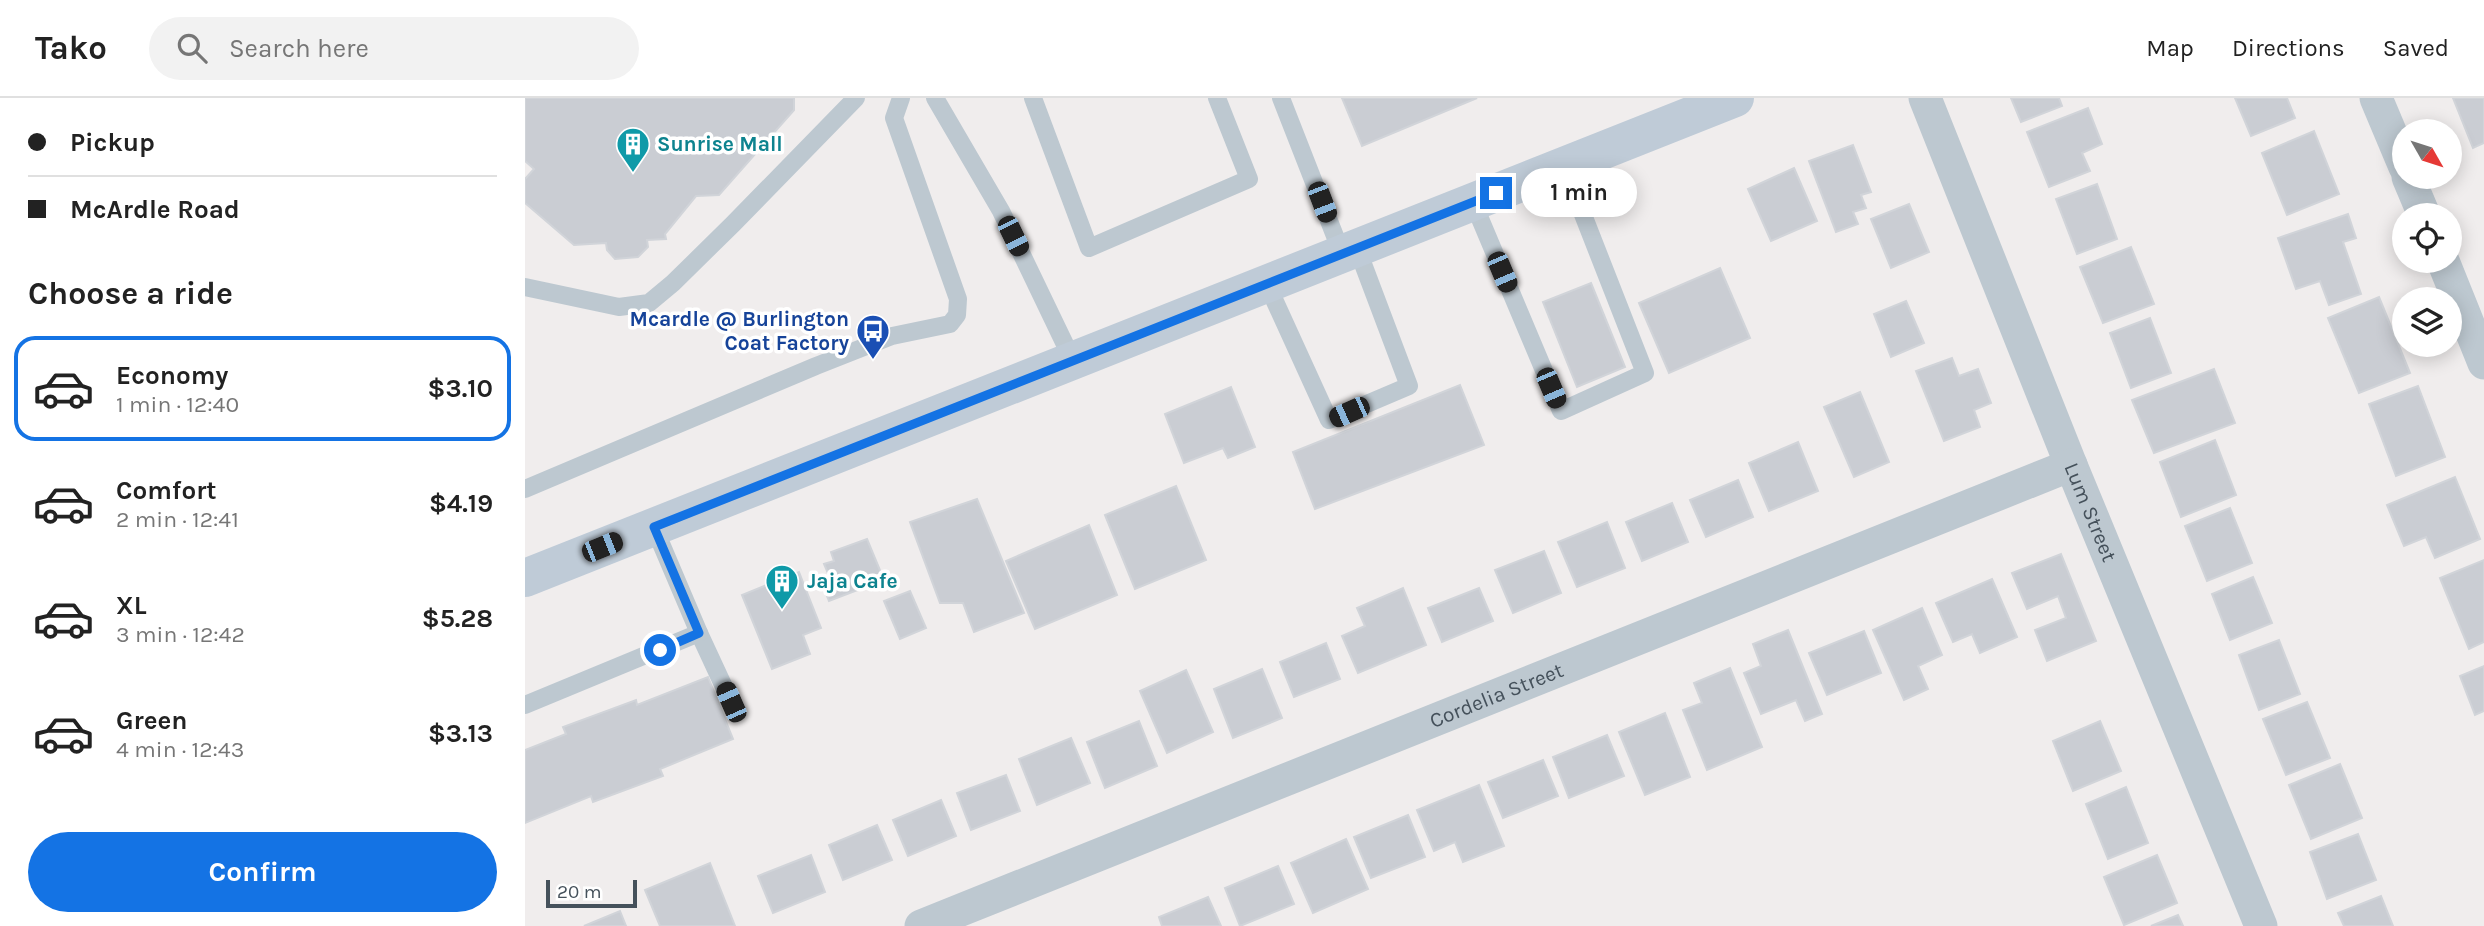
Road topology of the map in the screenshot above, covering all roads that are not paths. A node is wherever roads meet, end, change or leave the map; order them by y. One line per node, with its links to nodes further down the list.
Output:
1 (856, 98): 16 (lane)
2 (901, 98): 20 (lane)
3 (935, 98): 17 (lane)
4 (1033, 98): 5 (lane)
5 (1217, 98)
6 (1281, 98): 13 (lane)
7 (1925, 98): 19 (street, Lum Street)
8 (2376, 98): 10 (street)
9 (1716, 102): 11 (main road)
10 (2392, 136)
11 (1565, 166): 12 (main road); 12 (lane)
12 (1473, 202): 13 (main road)
13 (1349, 251): 15 (main road); 15 (lane)
14 (2448, 273): 18 (street)
15 (1267, 284): 17 (main road)
16 (525, 287)
17 (1073, 361): 21 (main road)
18 (2484, 363)
19 (2071, 465): 26 (street, Cordelia Street); 27 (street, Lum Street)
20 (525, 489)
21 (654, 527): 22 (main road); 23 (lane)
22 (525, 578)
23 (699, 633): 24 (lane); 25 (lane)
24 (731, 702)
25 (525, 705)
26 (921, 926)
27 (2261, 926)

